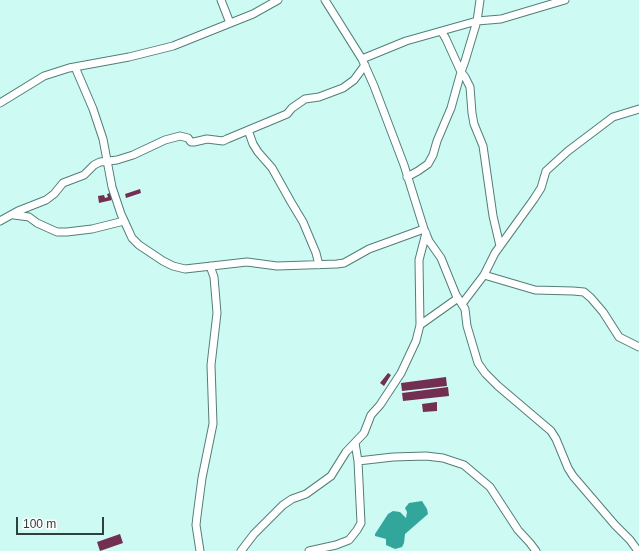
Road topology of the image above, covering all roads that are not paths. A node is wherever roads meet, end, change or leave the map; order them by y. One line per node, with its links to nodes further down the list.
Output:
1 (221, 0): 7 (street)
2 (278, 0): 7 (street)
3 (325, 0): 9 (street)
4 (480, 0): 6 (street)
5 (565, 0): 6 (street)
6 (477, 22): 8 (street); 11 (street)
7 (230, 23): 10 (street)
8 (442, 32): 9 (street); 11 (street)
9 (363, 62): 14 (street); 16 (street)
10 (75, 67): 12 (street); 15 (street)
11 (461, 72): 16 (street); 21 (street)
12 (0, 103)
13 (639, 109): 21 (street)
14 (248, 130): 15 (street); 22 (street)
15 (106, 161): 17 (street); 19 (street)
16 (407, 176): 20 (street)
17 (14, 215): 18 (street); 19 (street)
18 (0, 221)
19 (124, 221): 23 (street)
20 (425, 231): 22 (street); 25 (street); 26 (street)
21 (500, 246): 24 (street)
22 (319, 265): 23 (street)
23 (210, 266): 30 (street)
24 (484, 276): 25 (street); 27 (street)
25 (460, 301): 26 (street); 34 (street)
26 (420, 325): 28 (street)
27 (639, 347)
28 (355, 443): 29 (street); 31 (street)
29 (358, 462): 32 (street); 33 (street)
30 (200, 551)
31 (241, 551)
32 (309, 551)
33 (536, 551)
34 (638, 551)

